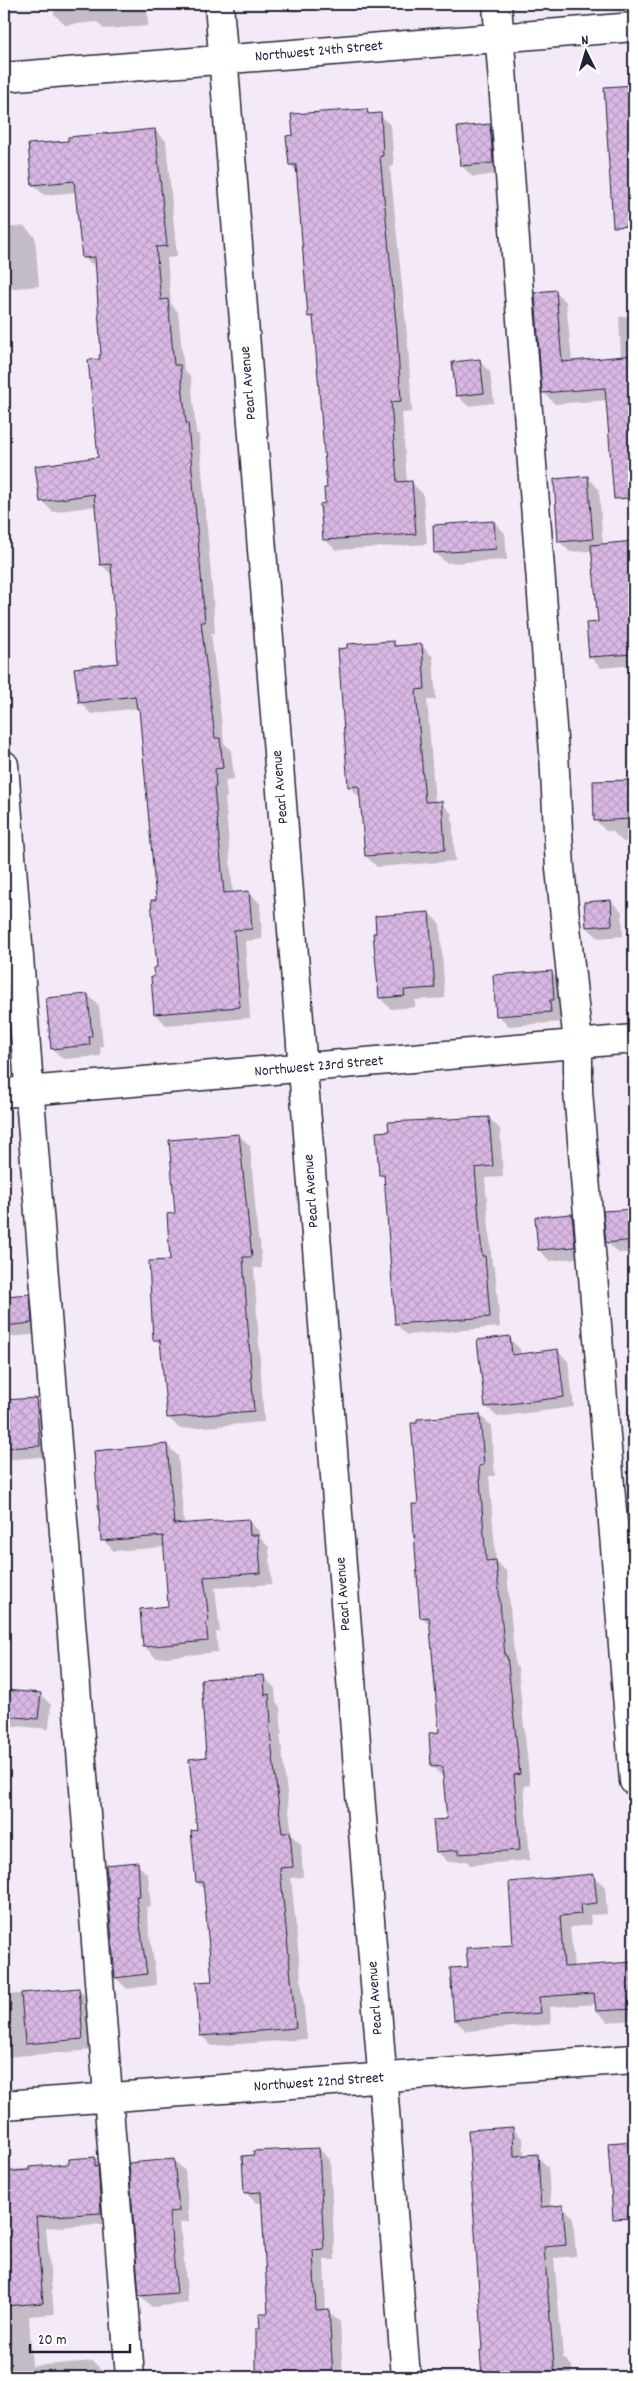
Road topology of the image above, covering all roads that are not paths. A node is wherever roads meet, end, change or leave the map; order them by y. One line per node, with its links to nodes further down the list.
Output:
1 (219, 4): 5 (street, Pearl Avenue)
2 (497, 4): 4 (street)
3 (634, 27): 4 (street, Northwest 24th Street)
4 (500, 38): 5 (street, Northwest 24th Street); 9 (street)
5 (223, 60): 6 (street, Northwest 24th Street); 10 (street, Pearl Avenue)
6 (4, 77)
7 (4, 765): 11 (street)
8 (634, 1039): 9 (street, Northwest 23rd Street)
9 (578, 1044): 10 (street, Northwest 23rd Street); 12 (street)
10 (303, 1068): 11 (street, Northwest 23rd Street); 14 (street, Pearl Avenue)
11 (17, 1091): 15 (street)
12 (634, 1781)
13 (634, 2059): 14 (street, Northwest 22nd Street)
14 (382, 2078): 15 (street, Northwest 22nd Street); 18 (street, Pearl Avenue)
15 (109, 2098): 16 (street, Northwest 22nd Street); 17 (street)
16 (4, 2104)
17 (130, 2377)
18 (406, 2377)

